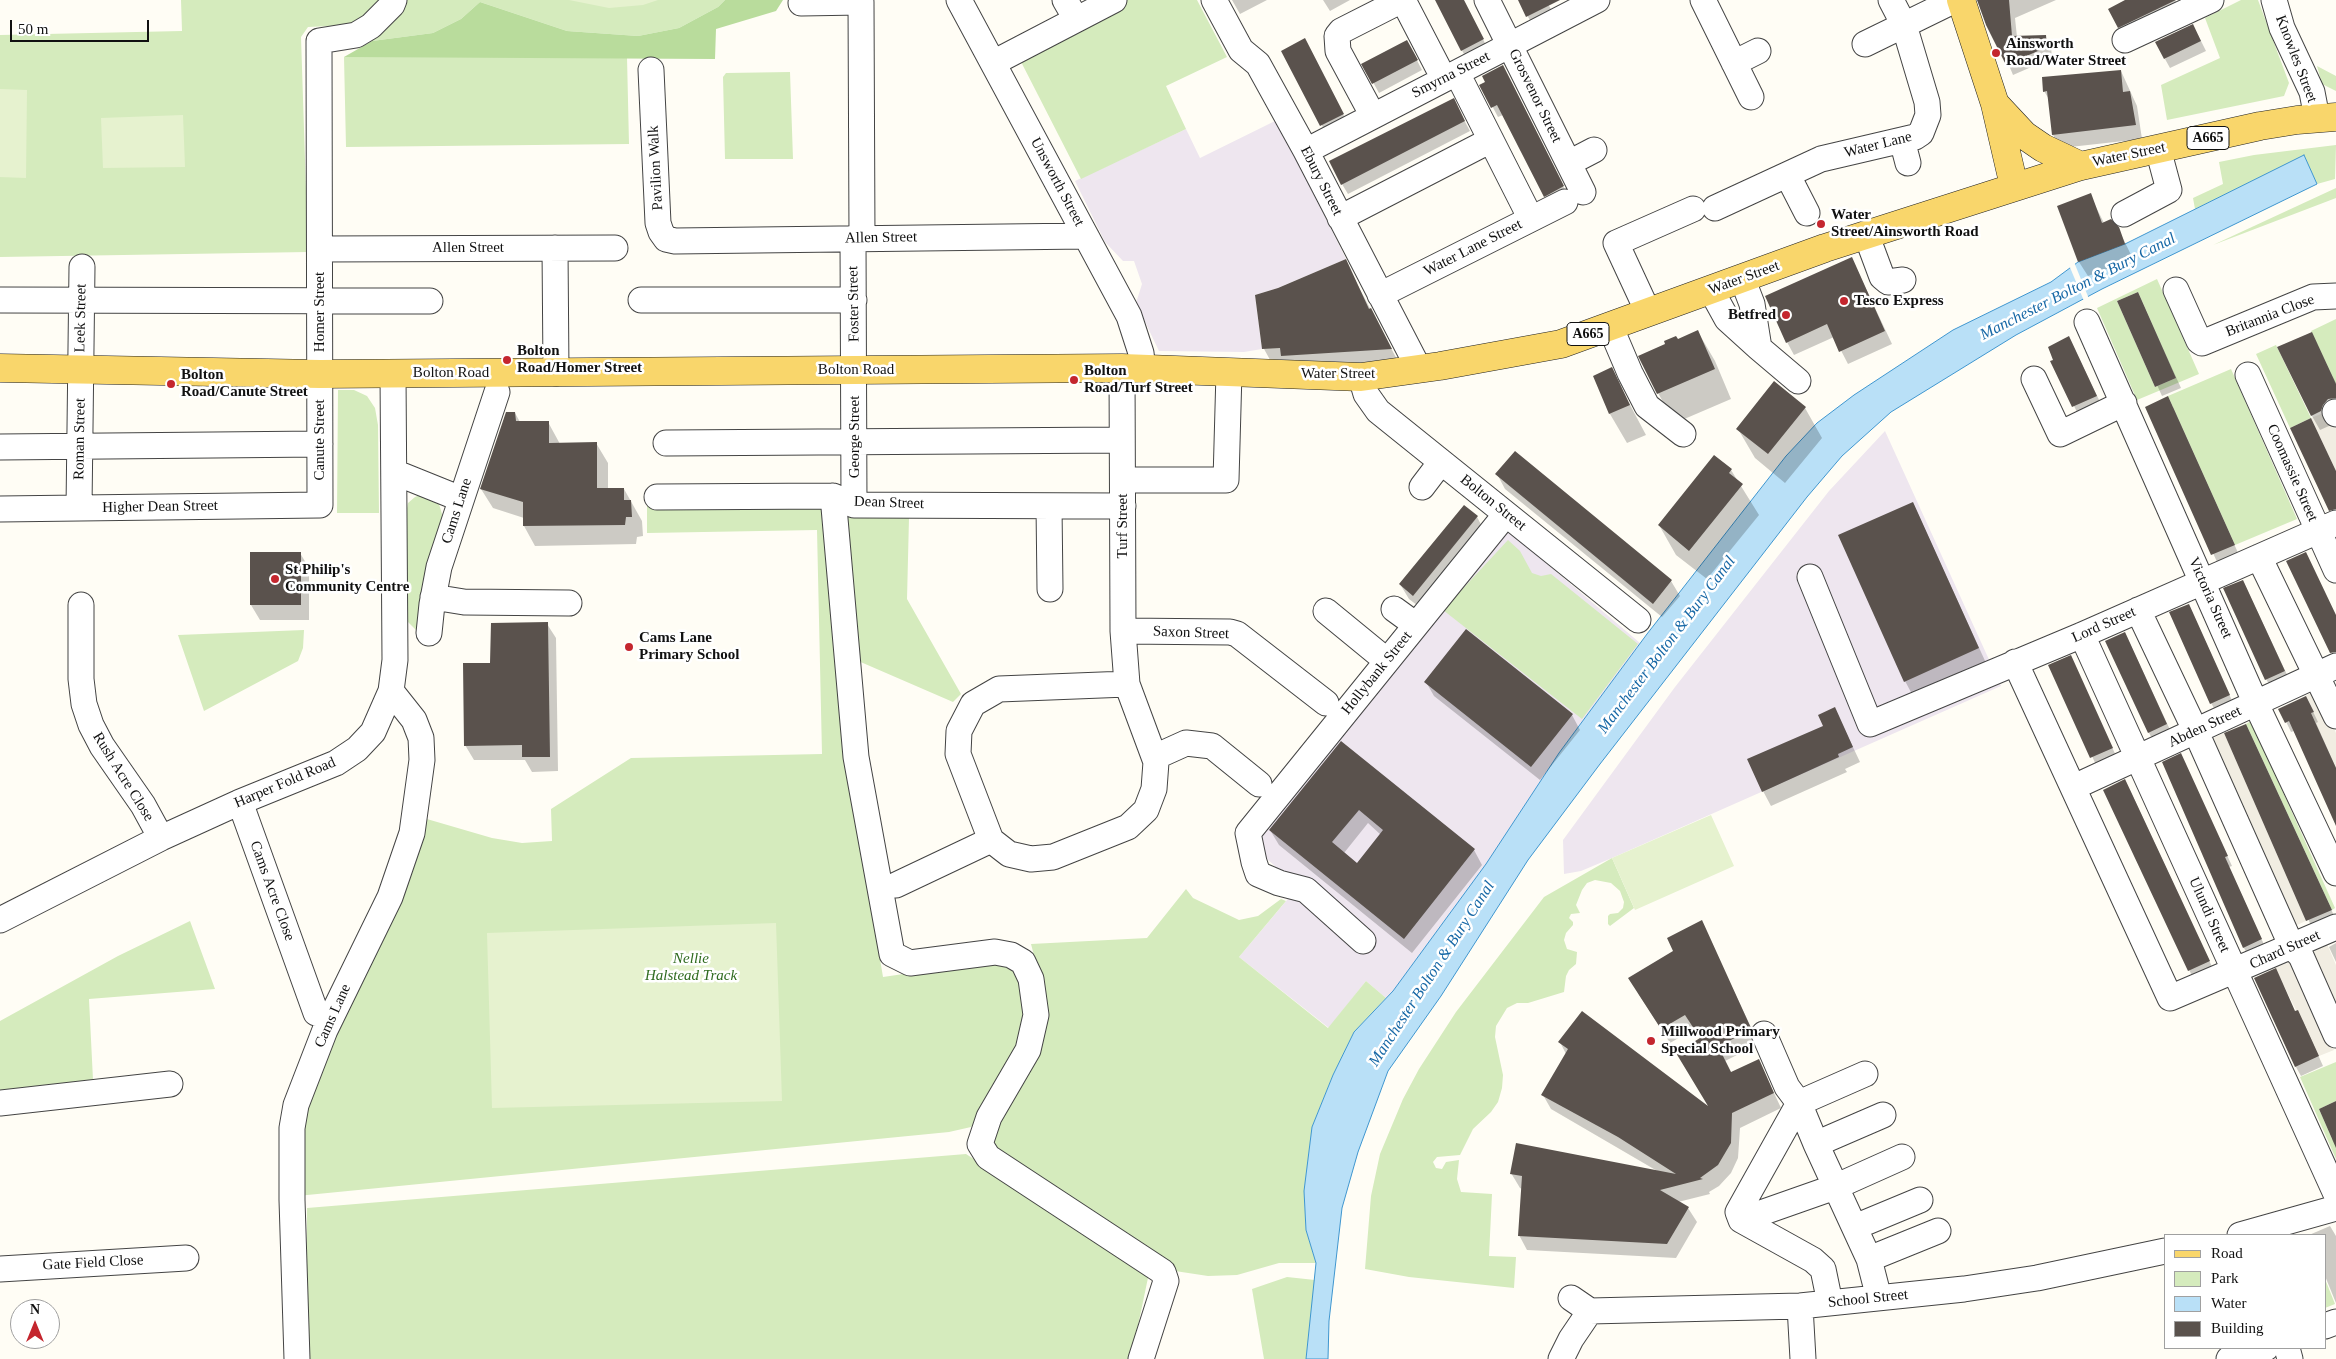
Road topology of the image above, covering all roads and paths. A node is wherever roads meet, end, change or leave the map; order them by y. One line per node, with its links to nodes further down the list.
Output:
1 (394, 0): 48 (street, Homer Street)
2 (958, 0): 21 (street, Unsworth Street)
3 (1114, 0): 15 (street)
4 (1214, 0): 32 (street, Ebury Street)
5 (1403, 0): 23 (street); 27 (street)
6 (1487, 0): 19 (street, Grosvenor Street)
7 (1703, 0): 22 (street)
8 (1891, 0): 16 (street, Water Lane)
9 (1954, 0): 16 (street)
10 (1962, 0): 26 (main road)
11 (2274, 0): 28 (street, Knowles Street)
12 (1594, 1): 19 (street, Smyrna Street)
13 (801, 3): 44 (street, Foster Street)
14 (2197, 3): 17 (street)
15 (1070, 10): 21 (street)
16 (1904, 25): 18 (street); 35 (street, Water Lane)
17 (2125, 40)
18 (1865, 44)
19 (1510, 45): 23 (street, Smyrna Street); 33 (street, Grosvenor Street)
20 (1758, 51): 22 (street)
21 (992, 63): 43 (street, Unsworth Street)
22 (1734, 63): 25 (street)
23 (1450, 76): 27 (street, Smyrna Street); 29 (street)
24 (647, 81): 45 (street, Pavilion Walk)
25 (1751, 97)
26 (1995, 104): 34 (main road); 36 (main road)
27 (1373, 116): 32 (street, Smyrna Street)
28 (2327, 117): 30 (main road, Water Street / A665)
29 (1491, 140): 40 (street); 41 (street)
30 (2158, 149): 34 (main road, Water Street / A665); 39 (street)
31 (1594, 150): 33 (street)
32 (1306, 151): 40 (street, Ebury Street)
33 (1569, 163): 37 (street, Grosvenor Street)
34 (2080, 166): 36 (main road, Water Street / A665)
35 (1788, 176): 38 (street); 62 (street, Water Lane)
36 (2014, 186): 42 (main road, Water Street / A665)
37 (1574, 197): 41 (street, Water Lane Street)
38 (1807, 213)
39 (2124, 214)
40 (1340, 218): 54 (street, Ebury Street)
41 (1531, 219): 54 (street, Water Lane Street)
42 (1866, 234): 50 (main road, Water Street / A665); 51 (street)
43 (1086, 236): 44 (street, Allen Street); 68 (street, Unsworth Street)
44 (858, 238): 45 (street, Allen Street); 59 (street, Foster Street)
45 (675, 241)
46 (555, 248): 47 (street, Allen Street); 48 (street, Allen Street); 72 (street)
47 (615, 248)
48 (320, 250): 61 (street, Homer Street)
49 (82, 267): 57 (street, Leek Street)
50 (1742, 278): 52 (main road, Water Street / A665); 65 (street)
51 (1903, 280)
52 (1711, 290): 62 (main road, Water Street / A665); 65 (street)
53 (2176, 290): 55 (street, Britannia Close)
54 (1380, 295): 70 (street, Ebury Street)
55 (2336, 296)
56 (0, 300): 57 (street)
57 (81, 300): 61 (street); 67 (street, Leek Street)
58 (641, 300): 59 (street)
59 (854, 300): 69 (street, Foster Street)
60 (430, 301): 61 (street)
61 (320, 302): 73 (street, Homer Street)
62 (1648, 312): 64 (main road, Water Street / A665)
63 (2087, 322): 80 (street, Victoria Street)
64 (1610, 326): 70 (main road, Water Street / A665); 81 (street)
65 (1759, 348): 78 (street)
66 (0, 368): 67 (main road, Bolton Road / A665)
67 (81, 369): 73 (main road, Bolton Road / A665); 87 (street, Roman Street)
68 (1132, 369): 69 (main road, Bolton Road / A665); 71 (main road, Water Street / A665); 82 (street, Turf Street)
69 (855, 370): 72 (main road, Bolton Road / A665); 83 (street, George Street)
70 (1419, 370): 76 (main road, Water Street / A665)
71 (1229, 372): 76 (main road, Water Street / A665); 90 (street)
72 (556, 373): 74 (main road, Bolton Road / A665)
73 (320, 374): 74 (main road, Bolton Road / A665); 85 (street, Canute Street)
74 (393, 374): 89 (street, Harper Fold Road)
75 (2248, 375): 101 (street, Coomassie Street)
76 (1361, 376): 88 (street, Bolton Street)
77 (2034, 379): 80 (street)
78 (1798, 381)
79 (496, 392): 93 (street, Cams Lane)
80 (2124, 403): 105 (street, Victoria Street)
81 (1683, 434)
82 (1122, 440): 83 (street); 90 (street, Turf Street)
83 (855, 442): 84 (street); 94 (street, George Street)
84 (666, 443)
85 (320, 444): 87 (street); 95 (street, Canute Street)
86 (0, 447): 87 (street)
87 (80, 447): 98 (street, Roman Street)
88 (1441, 462): 91 (street); 100 (street, Bolton Street)
89 (394, 472): 93 (street); 122 (street, Harper Fold Road)
90 (1122, 480): 97 (street, Turf Street)
91 (1422, 487)
92 (657, 498): 94 (street, Dean Street)
93 (461, 499): 107 (street, Cams Lane)
94 (844, 500): 96 (street, Dean Street); 169 (street, George Street)
95 (320, 505): 98 (street, Higher Dean Street)
96 (1050, 506): 97 (street, Dean Street); 106 (street)
97 (1123, 506): 115 (street, Turf Street)
98 (79, 508): 99 (street, Higher Dean Street)
99 (0, 509)
100 (1506, 514): 113 (street, Bolton Street); 114 (street, Hollybank Street)
101 (2327, 527): 102 (street, Lord Street); 103 (street, Coomassie Street)
102 (2259, 556): 105 (street, Lord Street); 120 (street)
103 (2336, 570)
104 (1810, 577): 119 (street, Lord Street)
105 (2202, 582): 111 (street, Lord Street); 124 (street, Victoria Street)
106 (1050, 589)
107 (433, 597): 108 (street); 116 (street, Cams Lane)
108 (569, 603)
109 (82, 605): 132 (street, Rush Acre Close)
110 (1394, 609): 114 (street)
111 (2138, 610): 117 (street, Lord Street); 126 (street)
112 (1326, 611): 118 (street)
113 (1638, 620)
114 (1416, 625): 118 (street, Hollybank Street)
115 (1123, 631): 121 (street, Turf Street); 123 (street, Saxon Street)
116 (430, 633)
117 (2082, 635): 119 (street, Lord Street); 128 (street, Ulundi Street)
118 (1387, 661): 138 (street, Hollybank Street)
119 (2015, 662): 130 (street)
120 (2326, 670): 124 (street, Abden Street); 125 (street)
121 (1127, 684): 127 (street, Turf Street); 133 (street)
122 (391, 691): 131 (street, Harper Fold Road); 168 (street, Cams Lane)
123 (1326, 703)
124 (2256, 704): 126 (street, Abden Street); 134 (street, Victoria Street)
125 (2336, 716)
126 (2196, 732): 128 (street, Abden Street); 139 (street)
127 (1155, 757): 129 (street); 133 (street)
128 (2138, 758): 130 (street, Abden Street); 140 (street, Ulundi Street)
129 (1259, 784)
130 (2074, 787): 140 (street, Chard Street)
131 (240, 802): 132 (street, Harper Fold Road); 141 (street, Cams Acre Close)
132 (161, 838): 136 (street, Harper Fold Road)
133 (991, 840): 135 (street)
134 (2336, 873)
135 (895, 882)
136 (0, 920)
137 (2336, 927): 139 (street, Chard Street)
138 (1363, 941)
139 (2292, 948): 140 (street, Chard Street); 143 (street)
140 (2235, 972): 152 (street, Ulundi Street)
141 (316, 1013)
142 (1764, 1034): 147 (street)
143 (2336, 1035)
144 (1865, 1074): 147 (street)
145 (170, 1084): 146 (street)
146 (0, 1103)
147 (1799, 1103): 149 (street); 155 (street)
148 (1883, 1115): 149 (street)
149 (1816, 1144): 151 (street)
150 (1902, 1157): 151 (street)
151 (1835, 1186): 155 (street); 156 (street)
152 (2336, 1194)
153 (1920, 1200): 156 (street)
154 (2336, 1208): 158 (street)
155 (1741, 1220): 164 (street)
156 (1855, 1227): 161 (street)
157 (1938, 1231): 161 (street)
158 (2246, 1234)
159 (2164, 1251): 163 (street, School Street)
160 (173, 1252): 162 (street, Gate Field Close)
161 (1869, 1259): 163 (street)
162 (0, 1269)
163 (1879, 1298): 164 (street, School Street)
164 (1830, 1303): 165 (street, School Street)
165 (1800, 1306): 170 (street, School Street); 171 (street)
166 (2263, 1349): 167 (street)
167 (2234, 1358)
168 (297, 1359)
169 (1141, 1359)
170 (1560, 1359)
171 (1803, 1359)

